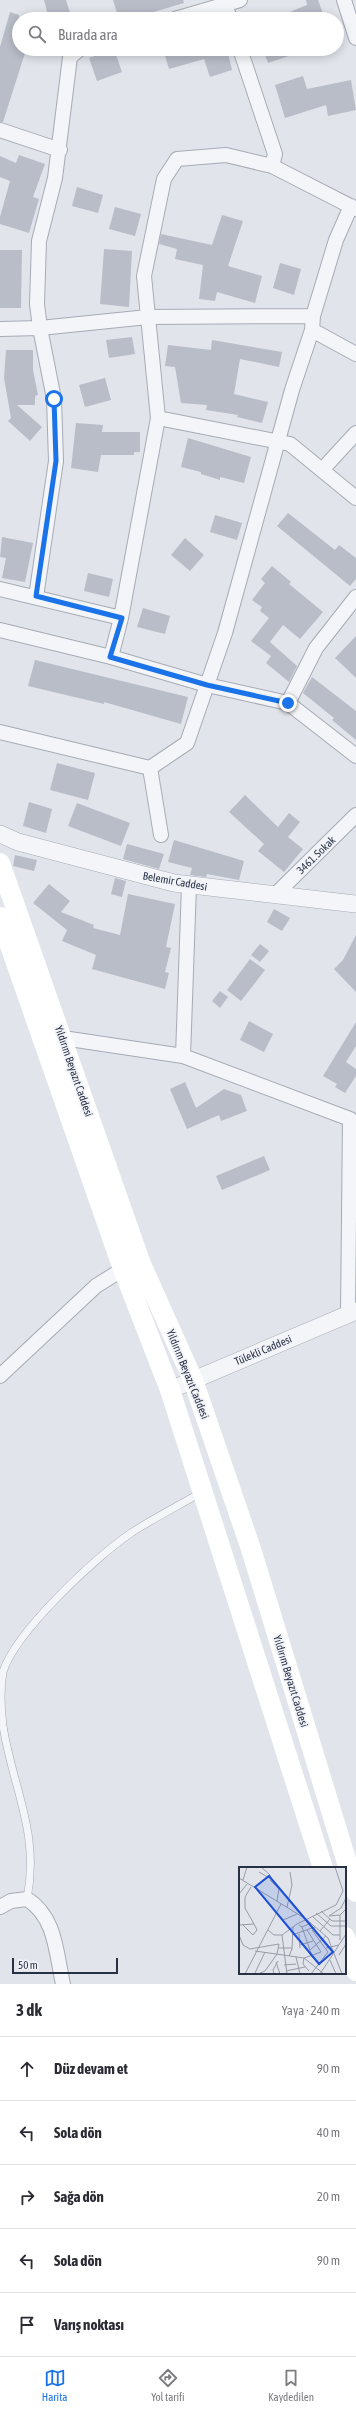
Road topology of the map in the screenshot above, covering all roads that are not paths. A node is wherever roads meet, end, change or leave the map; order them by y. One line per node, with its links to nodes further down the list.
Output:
1 (240, 0): 3 (street)
2 (344, 0): 6 (street)
3 (225, 4): 4 (street); 5 (street)
4 (198, 12)
5 (228, 12)
6 (356, 38)
7 (75, 56): 10 (street)
8 (242, 56): 11 (street)
9 (0, 130): 10 (street)
10 (60, 150): 15 (street)
11 (272, 166): 12 (street); 13 (street)
12 (353, 208): 14 (street)
13 (148, 317): 14 (street); 15 (street); 18 (street)
14 (312, 323): 17 (street); 20 (street)
15 (40, 328): 16 (street); 24 (street)
16 (0, 329)
17 (356, 354)
18 (158, 418): 20 (street); 26 (street)
19 (356, 433): 21 (street)
20 (278, 442): 21 (street); 29 (street)
21 (322, 470): 22 (street)
22 (356, 498)
23 (0, 589): 24 (street)
24 (36, 596): 26 (street)
25 (356, 597): 30 (street)
26 (122, 618): 28 (street)
27 (0, 630): 28 (street)
28 (110, 657): 29 (street)
29 (207, 685): 30 (street); 33 (street)
30 (288, 703): 32 (street)
31 (0, 732): 33 (street)
32 (356, 756)
33 (150, 768): 36 (street)
34 (356, 815): 39 (street, 3461. Sokak)
35 (0, 834): 38 (street, Belemir Caddesi)
36 (161, 836)
37 (0, 863): 42 (main road, Yıldırım Beyazıt Caddesi)
38 (189, 885): 39 (street, Belemir Caddesi); 43 (street)
39 (275, 895): 40 (street, Belemir Caddesi)
40 (356, 904)
41 (0, 917): 44 (main road, Yıldırım Beyazıt Caddesi)
42 (63, 1038): 43 (street); 47 (main road, Yıldırım Beyazıt Caddesi)
43 (183, 1056): 45 (street)
44 (123, 1269): 46 (street); 48 (main road, Yıldırım Beyazıt Caddesi)
45 (352, 1312): 47 (street, Tülekli Caddesi)
46 (0, 1376)
47 (193, 1380): 48 (street, Tülekli Caddesi); 51 (main road, Yıldırım Beyazıt Caddesi)
48 (170, 1390): 49 (main road, Yıldırım Beyazıt Caddesi)
49 (204, 1491): 50 (main road, Yıldırım Beyazıt Caddesi); 52 (lane)
50 (323, 1867)
51 (356, 1892)
52 (28, 1899): 53 (street); 56 (street)
53 (0, 1907)
54 (346, 1940): 55 (main road)
55 (356, 1972)
56 (63, 1984)

